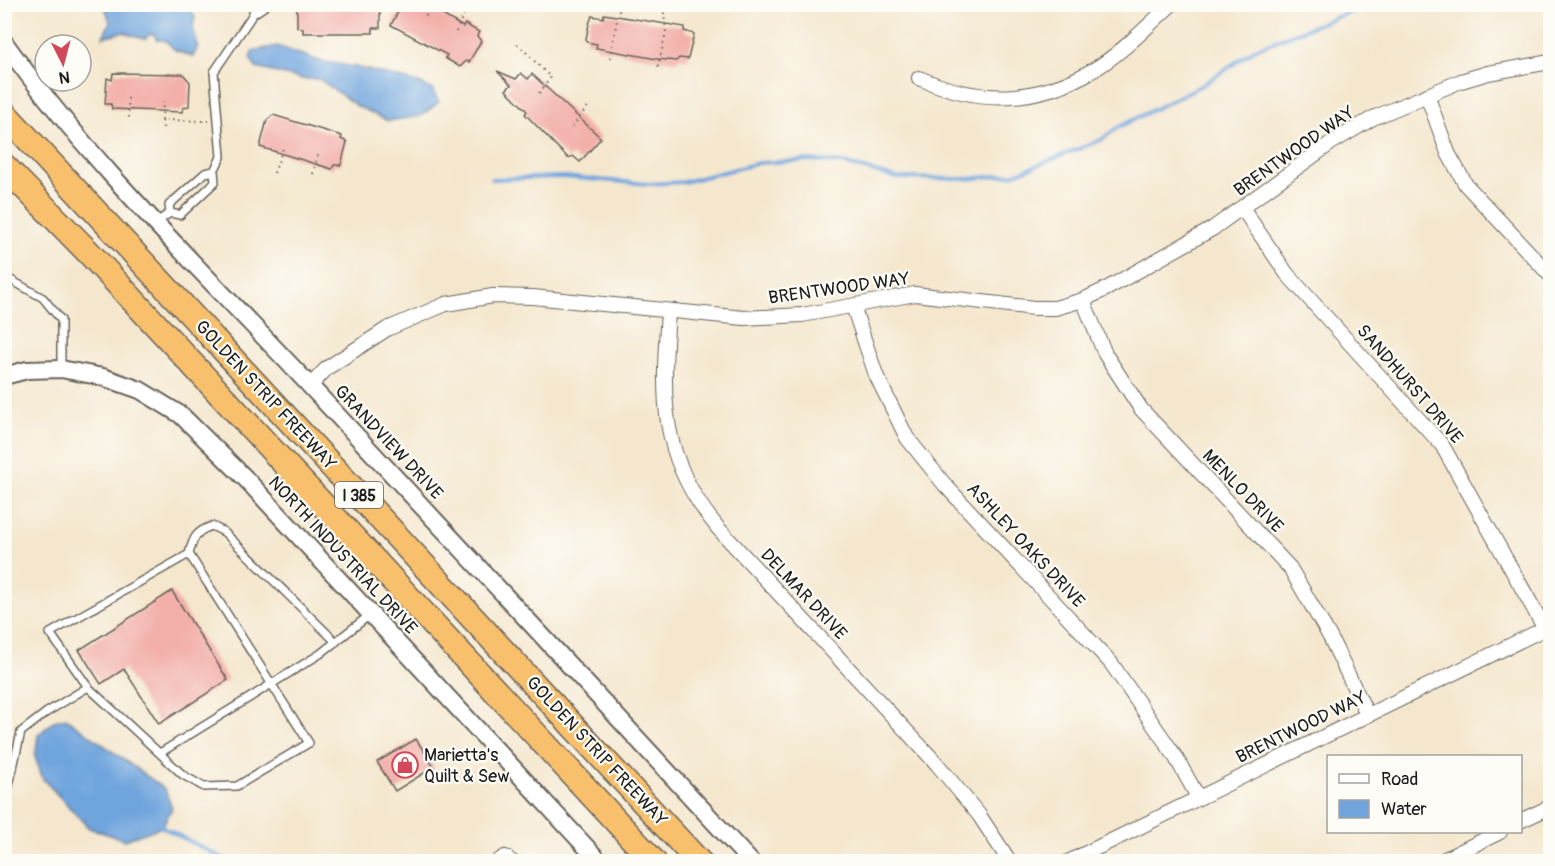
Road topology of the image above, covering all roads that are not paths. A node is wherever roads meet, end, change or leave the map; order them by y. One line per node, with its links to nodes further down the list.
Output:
1 (254, 4): 4 (lane)
2 (268, 4): 4 (lane)
3 (1172, 4): 7 (street)
4 (253, 14): 11 (lane)
5 (4, 42): 14 (street, GRANDVIEW DRIVE)
6 (1551, 62): 8 (street, BRENTWOOD WAY)
7 (919, 78)
8 (1427, 95): 12 (street, BRENTWOOD WAY); 15 (street)
9 (9, 118): 40 (highway, GOLDEN STRIP FREEWAY / I 385)
10 (7, 169): 39 (highway, GOLDEN STRIP FREEWAY / I 385)
11 (214, 171): 13 (lane); 13 (lane)
12 (1243, 209): 17 (street, BRENTWOOD WAY); 25 (street, SANDHURST DRIVE)
13 (170, 213): 14 (lane)
14 (155, 223): 22 (street, GRANDVIEW DRIVE)
15 (1551, 275)
16 (4, 276): 20 (lane)
17 (1083, 300): 18 (street, BRENTWOOD WAY); 29 (street, MENLO DRIVE)
18 (853, 306): 19 (street, BRENTWOOD WAY); 31 (street, ASHLEY OAKS DRIVE)
19 (668, 312): 22 (street, BRENTWOOD WAY); 42 (street, DELMAR DRIVE)
20 (61, 369): 21 (street, NORTH INDUSTRIAL DRIVE); 24 (street, NORTH INDUSTRIAL DRIVE)
21 (4, 376)
22 (310, 386): 41 (street, GRANDVIEW DRIVE)
23 (189, 554): 26 (lane); 27 (lane); 28 (lane)
24 (371, 614): 26 (lane); 38 (street, NORTH INDUSTRIAL DRIVE)
25 (1548, 628): 29 (street, BRENTWOOD WAY)
26 (336, 642): 27 (lane)
27 (271, 683): 30 (lane); 30 (lane)
28 (88, 687): 30 (lane); 33 (lane)
29 (1367, 714): 31 (street, BRENTWOOD WAY)
30 (160, 753)
31 (1198, 797): 43 (street, BRENTWOOD WAY)
32 (1551, 807): 34 (street)
33 (4, 808)
34 (1522, 821)
35 (1496, 833): 44 (street)
36 (497, 861): 37 (street)
37 (512, 861)
38 (600, 861)
39 (654, 861)
40 (699, 861)
41 (751, 861)
42 (1010, 861)
43 (1068, 861)
44 (1439, 861)

